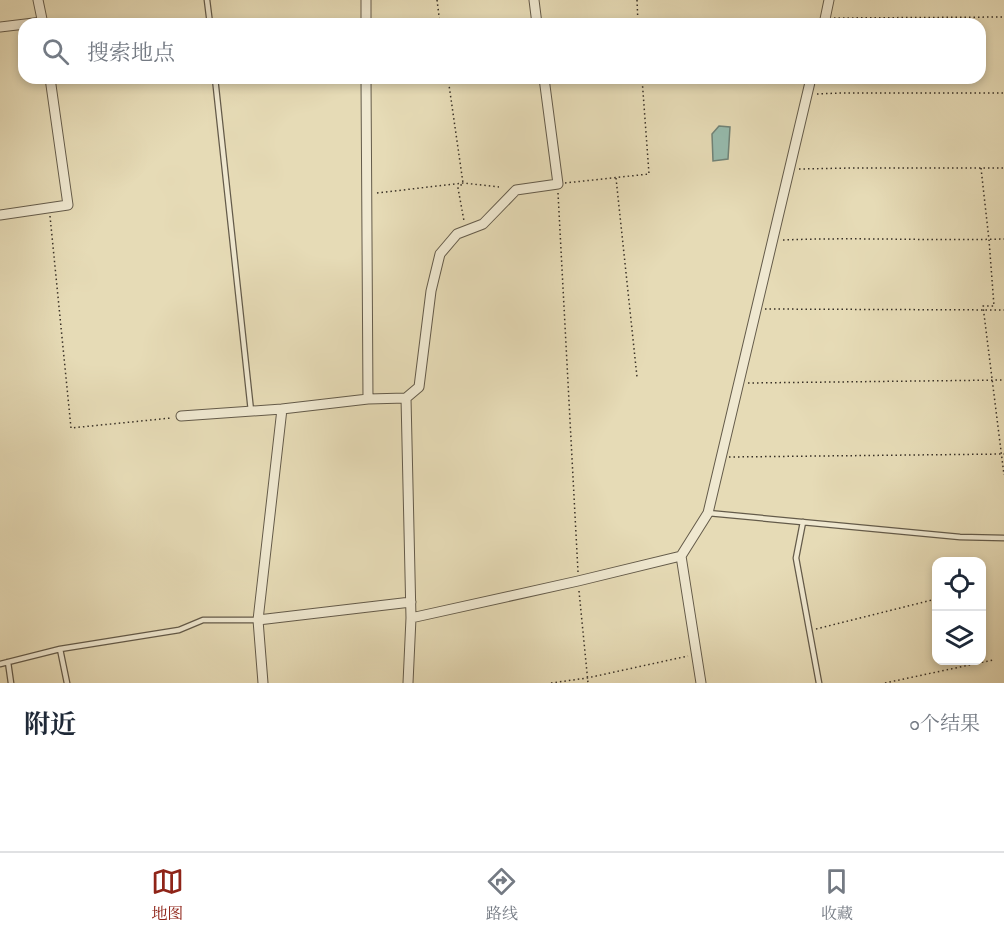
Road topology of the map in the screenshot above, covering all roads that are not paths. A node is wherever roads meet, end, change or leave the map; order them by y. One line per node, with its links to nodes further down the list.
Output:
1 (38, 0): 6 (street)
2 (207, 0): 7 (lane)
3 (366, 0): 8 (street)
4 (534, 0): 9 (street)
5 (830, 0): 10 (street)
6 (41, 18)
7 (209, 18)
8 (366, 18)
9 (536, 18)
10 (825, 18)
11 (18, 25): 12 (street)
12 (0, 27)
13 (51, 84): 18 (street)
14 (216, 84): 22 (lane)
15 (366, 84): 20 (street)
16 (545, 84): 19 (street)
17 (810, 84): 24 (street)
18 (0, 214)
19 (406, 398): 20 (street); 28 (street)
20 (368, 399): 21 (street)
21 (282, 409): 22 (street); 30 (street)
22 (251, 411): 23 (street)
23 (181, 416)
24 (708, 513): 25 (lane); 27 (street)
25 (803, 522): 26 (lane); 39 (lane)
26 (1004, 538)
27 (681, 556): 29 (street); 38 (street)
28 (411, 602): 29 (street); 30 (street)
29 (411, 618): 37 (street)
30 (258, 620): 31 (lane); 36 (street)
31 (60, 649): 32 (lane); 35 (lane)
32 (8, 662): 33 (lane); 34 (lane)
33 (0, 664)
34 (11, 683)
35 (67, 683)
36 (263, 683)
37 (408, 683)
38 (701, 683)
39 (819, 683)

